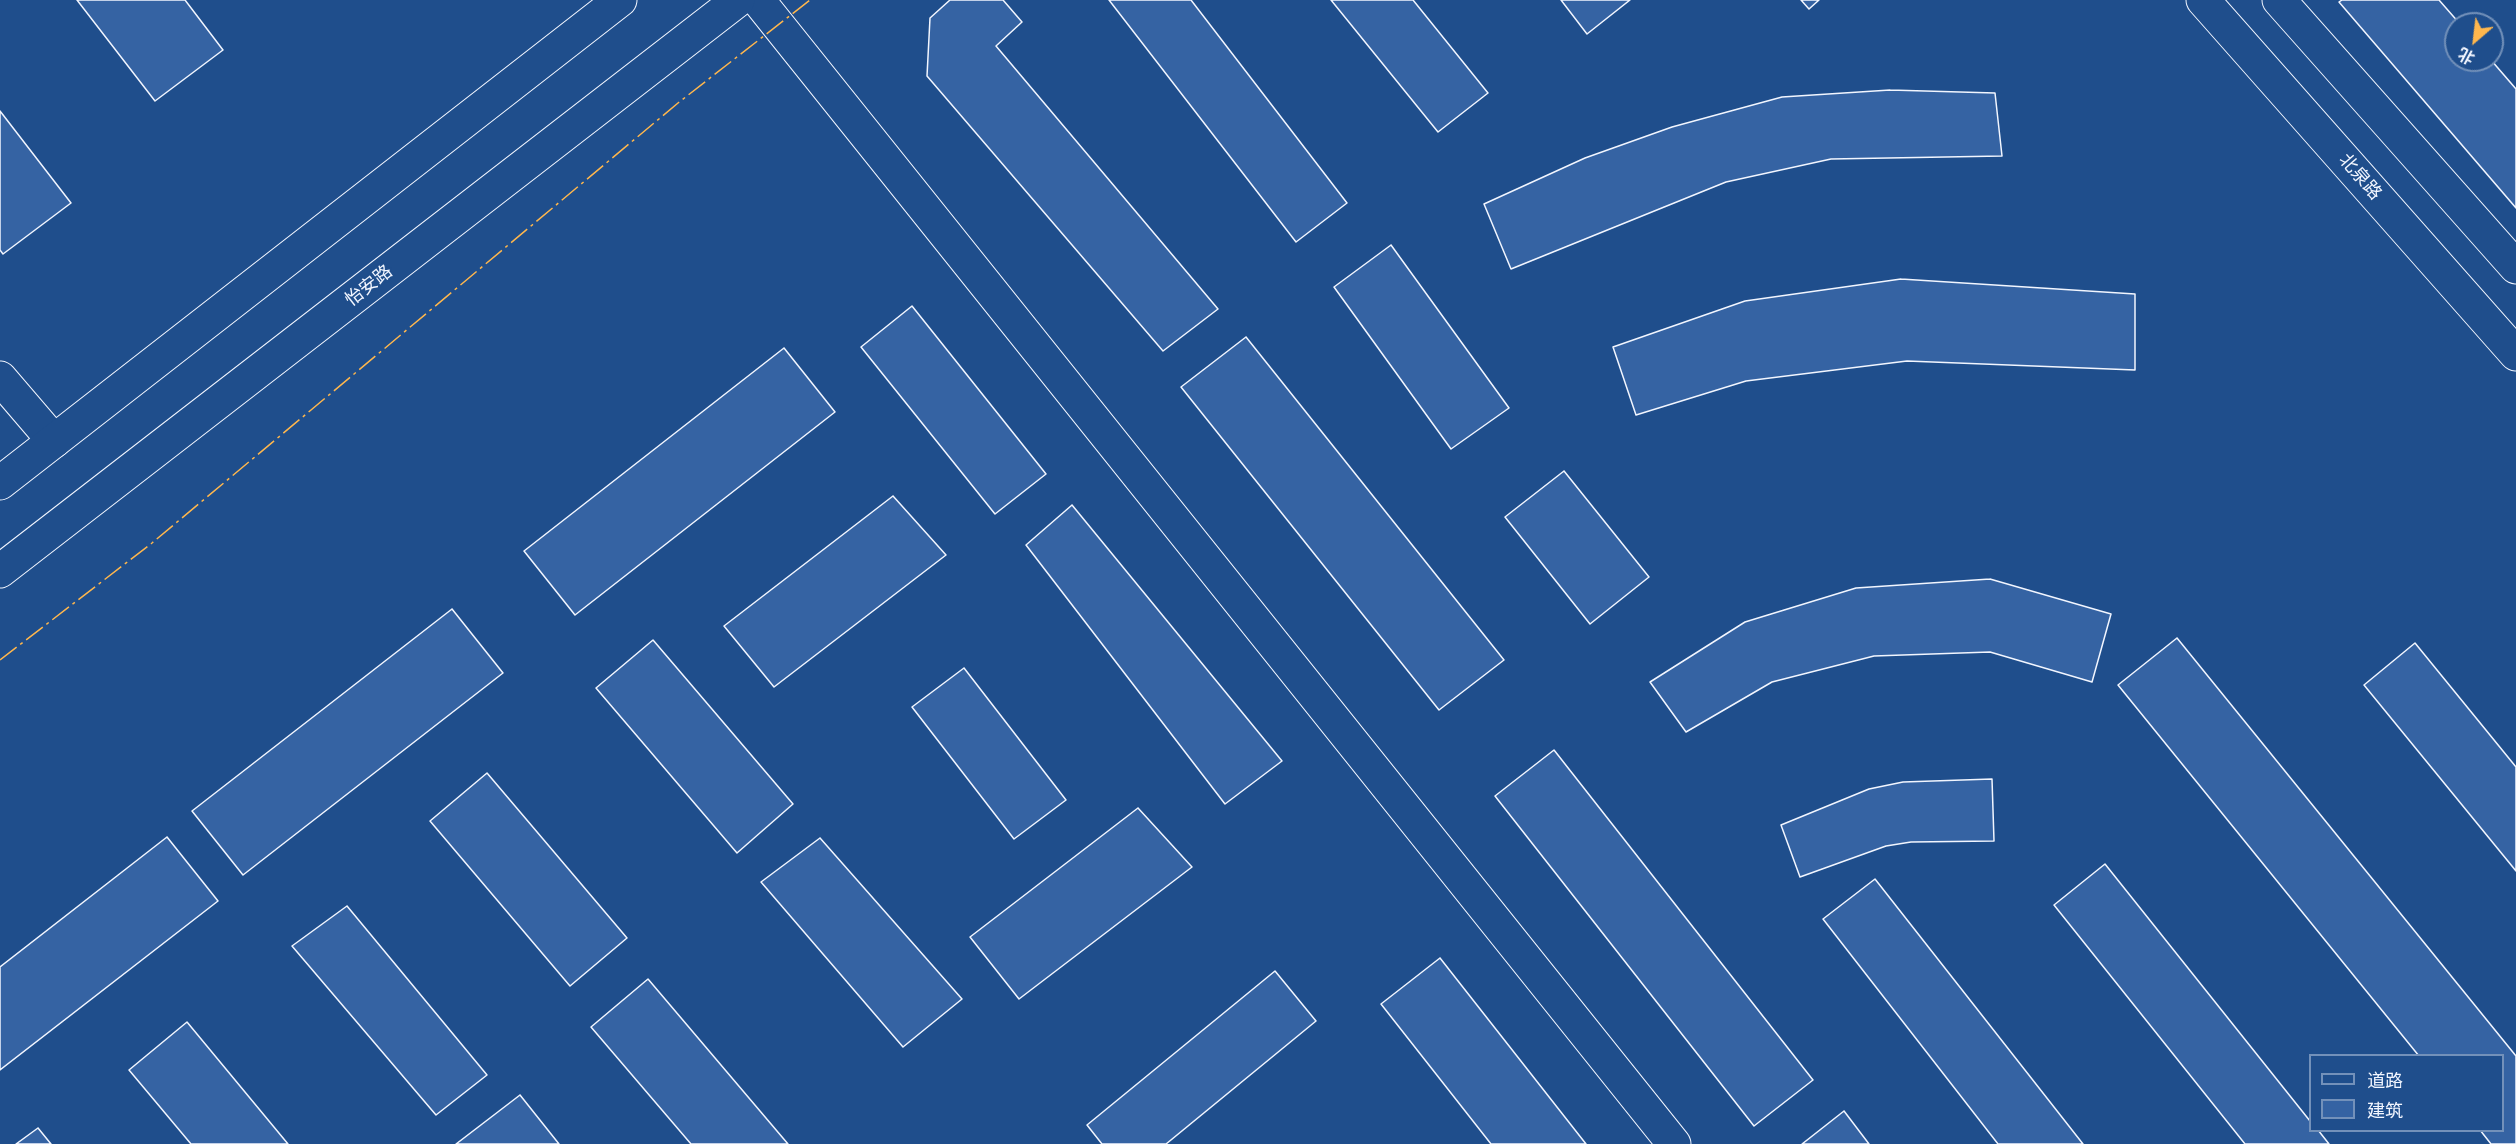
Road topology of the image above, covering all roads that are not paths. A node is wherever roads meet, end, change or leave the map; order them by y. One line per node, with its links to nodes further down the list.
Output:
1 (620, 0): 9 (street)
2 (738, 0): 11 (street, 怡安路)
3 (758, 0): 12 (street)
4 (2203, 0): 7 (street, 北泉路)
5 (2279, 0): 6 (street)
6 (2516, 267)
7 (2516, 354)
8 (0, 378): 9 (street)
9 (54, 441): 10 (street)
10 (0, 483)
11 (0, 571)
12 (1674, 1144)

